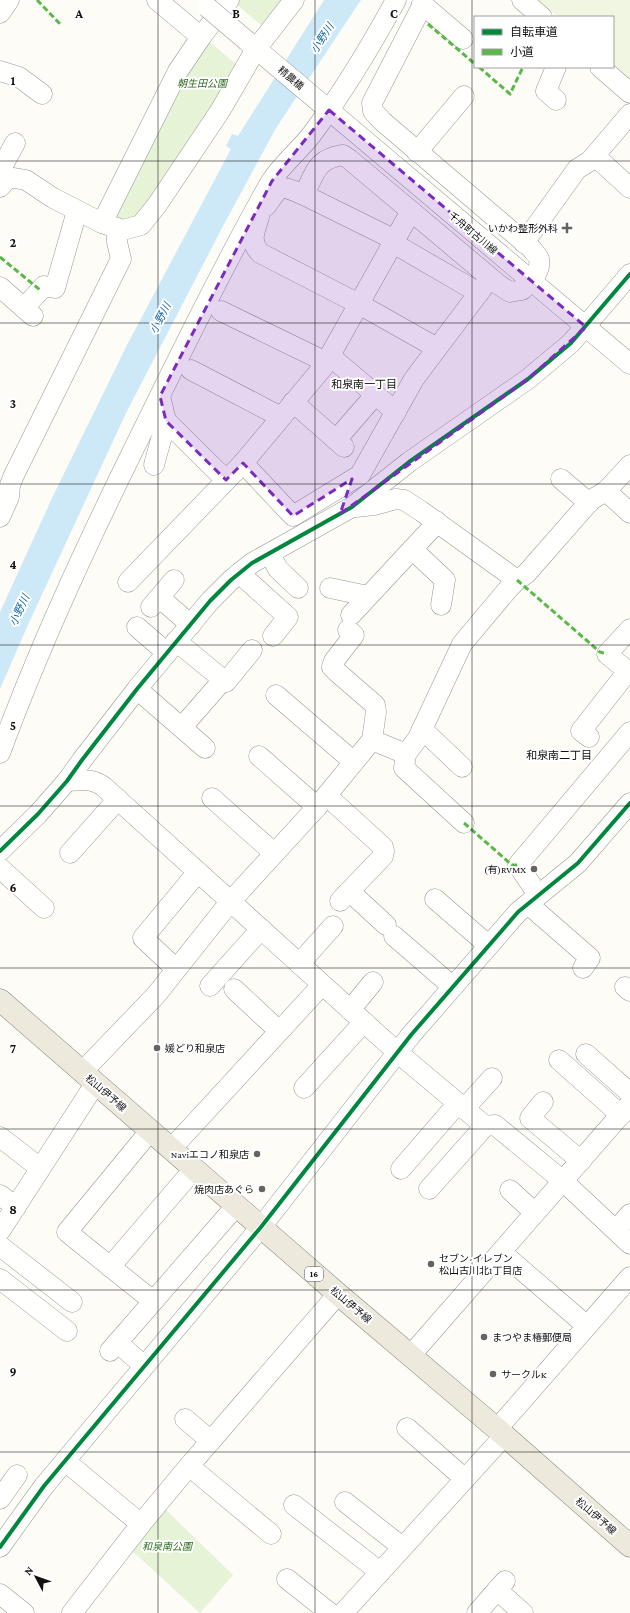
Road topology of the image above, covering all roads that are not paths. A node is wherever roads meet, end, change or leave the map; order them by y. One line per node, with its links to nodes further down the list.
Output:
1 (9, 0): 9 (street)
2 (157, 0): 11 (street)
3 (229, 0): 11 (street)
4 (294, 0): 13 (street)
5 (396, 0): 21 (street)
6 (522, 0): 10 (street)
7 (423, 2): 12 (street); 24 (street)
8 (202, 4): 13 (street, 精農橋, bridge)
9 (0, 13)
10 (541, 16)
11 (201, 37): 32 (street)
12 (463, 40)
13 (256, 48): 21 (street, 精農橋); 32 (street)
14 (556, 68): 20 (street)
15 (601, 68): 17 (street)
16 (0, 70): 18 (street)
17 (630, 93)
18 (42, 94)
19 (464, 97): 24 (street)
20 (556, 100)
21 (323, 106): 31 (street); 36 (street, 千舟町古川線)
22 (630, 114): 25 (street)
23 (15, 143): 26 (street)
24 (417, 152): 34 (street)
25 (595, 156): 27 (street); 34 (street)
26 (4, 183): 29 (street)
27 (630, 188)
28 (304, 195): 30 (street); 31 (street); 33 (street)
29 (77, 211): 32 (street); 38 (street)
30 (411, 212): 33 (street); 37 (street)
31 (257, 214): 39 (street); 47 (street)
32 (109, 226): 58 (street)
33 (394, 242): 37 (street); 39 (street)
34 (524, 243): 36 (street)
35 (630, 274): 41 (street)
36 (530, 281): 37 (street); 41 (street, 千舟町古川線)
37 (484, 285): 42 (street)
38 (0, 287)
39 (359, 304): 42 (street); 43 (street)
40 (221, 310): 43 (street)
41 (586, 326): 44 (street, 千舟町古川線); 62 (street)
42 (437, 348): 49 (street)
43 (328, 359): 46 (street); 48 (street)
44 (630, 364)
45 (191, 370): 48 (street)
46 (376, 395): 48 (street); 49 (street)
47 (160, 396): 50 (street); 54 (street)
48 (287, 410): 51 (street)
49 (396, 412): 55 (street)
50 (166, 421): 52 (street); 54 (street); 57 (street)
51 (243, 462): 55 (street); 57 (street)
52 (154, 465)
53 (630, 465): 59 (street)
54 (125, 467): 91 (street)
55 (352, 479): 62 (street)
56 (561, 479): 60 (street)
57 (226, 480): 70 (street)
58 (5, 483): 63 (street)
59 (606, 490): 60 (street); 61 (street)
60 (589, 503): 69 (street)
61 (628, 507)
62 (346, 511): 64 (street); 66 (street)
63 (0, 517)
64 (436, 521): 65 (street); 69 (street)
65 (412, 549): 73 (street); 74 (street)
66 (270, 554): 67 (street); 71 (street)
67 (239, 572): 75 (street); 78 (street)
68 (174, 580): 75 (street)
69 (517, 580): 86 (street)
70 (128, 582)
71 (298, 588)
72 (330, 588): 73 (street)
73 (368, 596): 89 (street)
74 (441, 605)
75 (190, 624): 79 (street)
76 (137, 627): 79 (street)
77 (630, 629): 81 (street)
78 (273, 636)
79 (171, 647): 82 (street); 83 (street)
80 (252, 650): 82 (street)
81 (628, 670): 88 (street)
82 (223, 680): 85 (street)
83 (137, 689): 85 (street); 96 (street)
84 (276, 695): 94 (street)
85 (182, 727): 90 (street)
86 (422, 729): 92 (street); 95 (street)
87 (630, 732): 108 (street)
88 (589, 737)
89 (372, 740): 92 (street); 94 (street)
90 (205, 748)
91 (0, 753)
92 (406, 754): 101 (street)
93 (258, 756): 99 (street)
94 (354, 762): 99 (street)
95 (462, 767)
96 (67, 781): 98 (street); 102 (street)
97 (212, 798): 104 (street)
98 (118, 800): 103 (street); 106 (street)
99 (322, 801): 104 (street); 120 (street)
100 (628, 810): 108 (street)
101 (464, 823)
102 (0, 851)
103 (69, 852)
104 (274, 853): 109 (street)
105 (0, 868): 110 (street)
106 (197, 873): 109 (street); 116 (street)
107 (435, 899): 113 (street)
108 (533, 900): 113 (street); 115 (street)
109 (230, 902): 112 (street); 116 (street)
110 (44, 908)
111 (333, 926): 114 (street)
112 (260, 929): 114 (street); 119 (street)
113 (488, 945): 120 (street)
114 (299, 964): 118 (street)
115 (583, 968)
116 (176, 969): 128 (street)
117 (373, 982): 123 (street)
118 (322, 985): 123 (street); 124 (street)
119 (210, 986)
120 (453, 987): 125 (street)
121 (234, 990): 124 (street)
122 (0, 1000): 128 (main road, 松山伊予線 / 16)
123 (356, 1016): 125 (street); 130 (street)
124 (279, 1031): 138 (street)
125 (397, 1052): 133 (street); 151 (street)
126 (586, 1054): 131 (street)
127 (559, 1060): 134 (street)
128 (88, 1078): 136 (main road, 松山伊予線 / 16); 140 (street)
129 (489, 1087): 133 (street)
130 (304, 1088)
131 (630, 1093)
132 (543, 1102): 139 (street)
133 (461, 1106): 135 (street); 142 (street)
134 (625, 1110): 139 (street)
135 (485, 1126): 143 (street); 144 (street)
136 (150, 1130): 138 (main road, 松山伊予線 / 16); 156 (street)
137 (0, 1137): 140 (street)
138 (171, 1149): 141 (main road, 松山伊予線 / 16)
139 (581, 1161): 143 (street)
140 (40, 1168): 148 (street)
141 (194, 1169): 147 (main road, 松山伊予線 / 16); 156 (street)
142 (401, 1169)
143 (563, 1181): 149 (street); 153 (street)
144 (429, 1190)
145 (510, 1190): 149 (street)
146 (0, 1195): 148 (street)
147 (236, 1206): 151 (main road, 松山伊予線 / 16); 160 (street)
148 (16, 1207): 152 (street)
149 (535, 1213): 155 (street)
150 (630, 1214): 153 (street)
151 (261, 1227): 159 (main road, 松山伊予線 / 16); 165 (street)
152 (0, 1231)
153 (623, 1237)
154 (0, 1246): 161 (street)
155 (501, 1252): 162 (street); 164 (street)
156 (110, 1267): 160 (street)
157 (630, 1277): 162 (street)
158 (0, 1279): 163 (street)
159 (338, 1294): 164 (main road, 松山伊予線 / 16); 169 (street)
160 (153, 1301): 165 (street)
161 (72, 1302)
162 (587, 1326): 168 (street)
163 (59, 1329)
164 (411, 1355): 168 (main road, 松山伊予線 / 16)
165 (144, 1366): 170 (street)
166 (185, 1418): 169 (street)
167 (407, 1428): 173 (street)
168 (501, 1432): 173 (street); 179 (main road, 松山伊予線 / 16)
169 (211, 1440): 171 (street)
170 (65, 1461): 177 (street); 180 (street)
171 (189, 1466): 177 (street); 178 (street)
172 (17, 1475): 174 (street)
173 (465, 1479): 181 (street)
174 (1, 1494)
175 (345, 1502): 181 (street)
176 (294, 1504): 182 (street)
177 (141, 1524): 186 (street)
178 (271, 1534)
179 (630, 1546)
180 (0, 1547)
181 (402, 1547): 182 (street)
182 (380, 1572): 188 (street)
183 (287, 1579): 187 (street)
184 (0, 1594): 185 (street)
185 (24, 1613)
186 (72, 1613)
187 (330, 1613)
188 (343, 1613)
189 (477, 1613): 190 (street)
190 (523, 1613)

